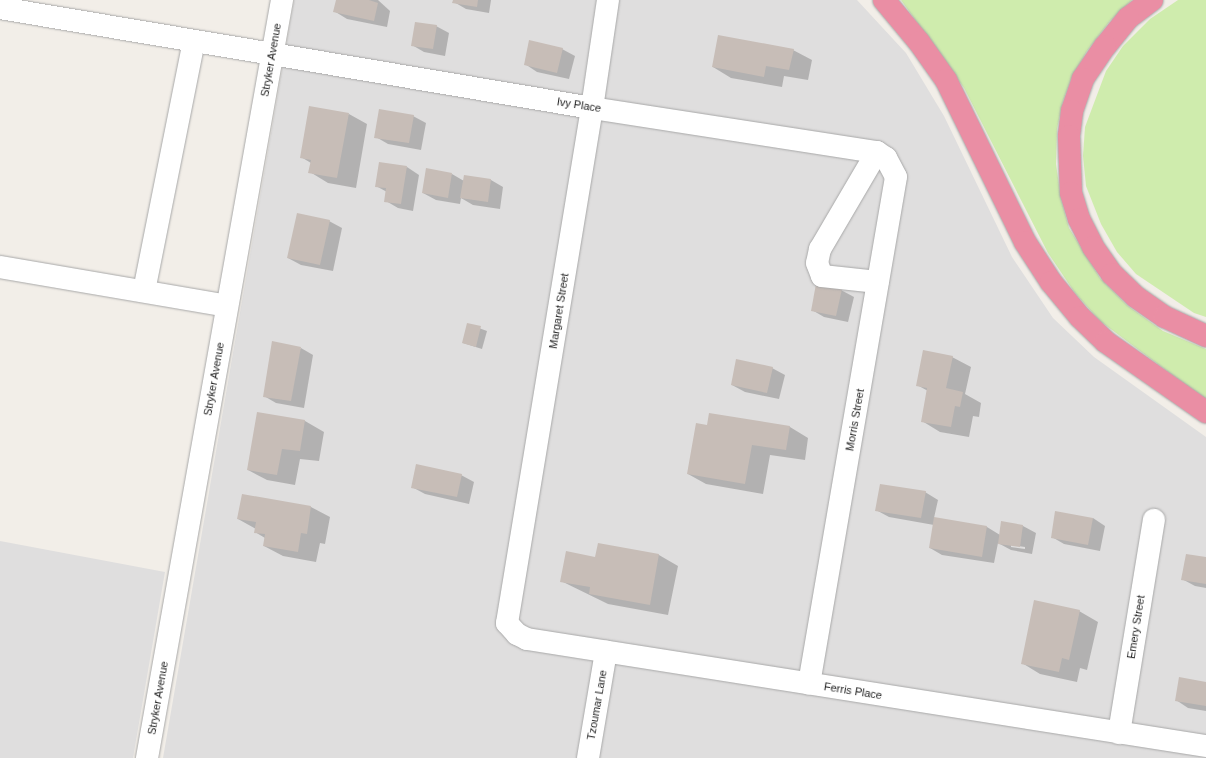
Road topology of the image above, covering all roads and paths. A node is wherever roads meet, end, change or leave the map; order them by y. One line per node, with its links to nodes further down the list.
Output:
1 (282, 0): 7 (street, Stryker Avenue)
2 (608, 0): 8 (street, Margaret Street)
3 (884, 0): 15 (highway)
4 (1152, 0): 14 (highway)
5 (0, 8): 6 (street, Ivy Place)
6 (194, 41): 7 (street, Ivy Place); 12 (street)
7 (272, 55): 8 (street, Ivy Place); 13 (street, Stryker Avenue)
8 (592, 108): 9 (street, Ivy Place); 17 (street, Margaret Street)
9 (881, 155): 11 (street, Morris Street); 11 (street)
10 (0, 267): 12 (street)
11 (878, 282): 19 (street, Morris Street)
12 (144, 291): 13 (street)
13 (227, 306): 22 (street, Stryker Avenue)
14 (1206, 336)
15 (1206, 412)
16 (1154, 520): 20 (street, Emery Street)
17 (507, 623): 18 (street, Ferris Place)
18 (606, 652): 19 (street, Ferris Place); 23 (street, Tzoumar Lane)
19 (809, 684): 20 (street, Ferris Place)
20 (1119, 733): 21 (street, Ferris Place)
21 (1206, 746)
22 (147, 758)
23 (588, 758)

